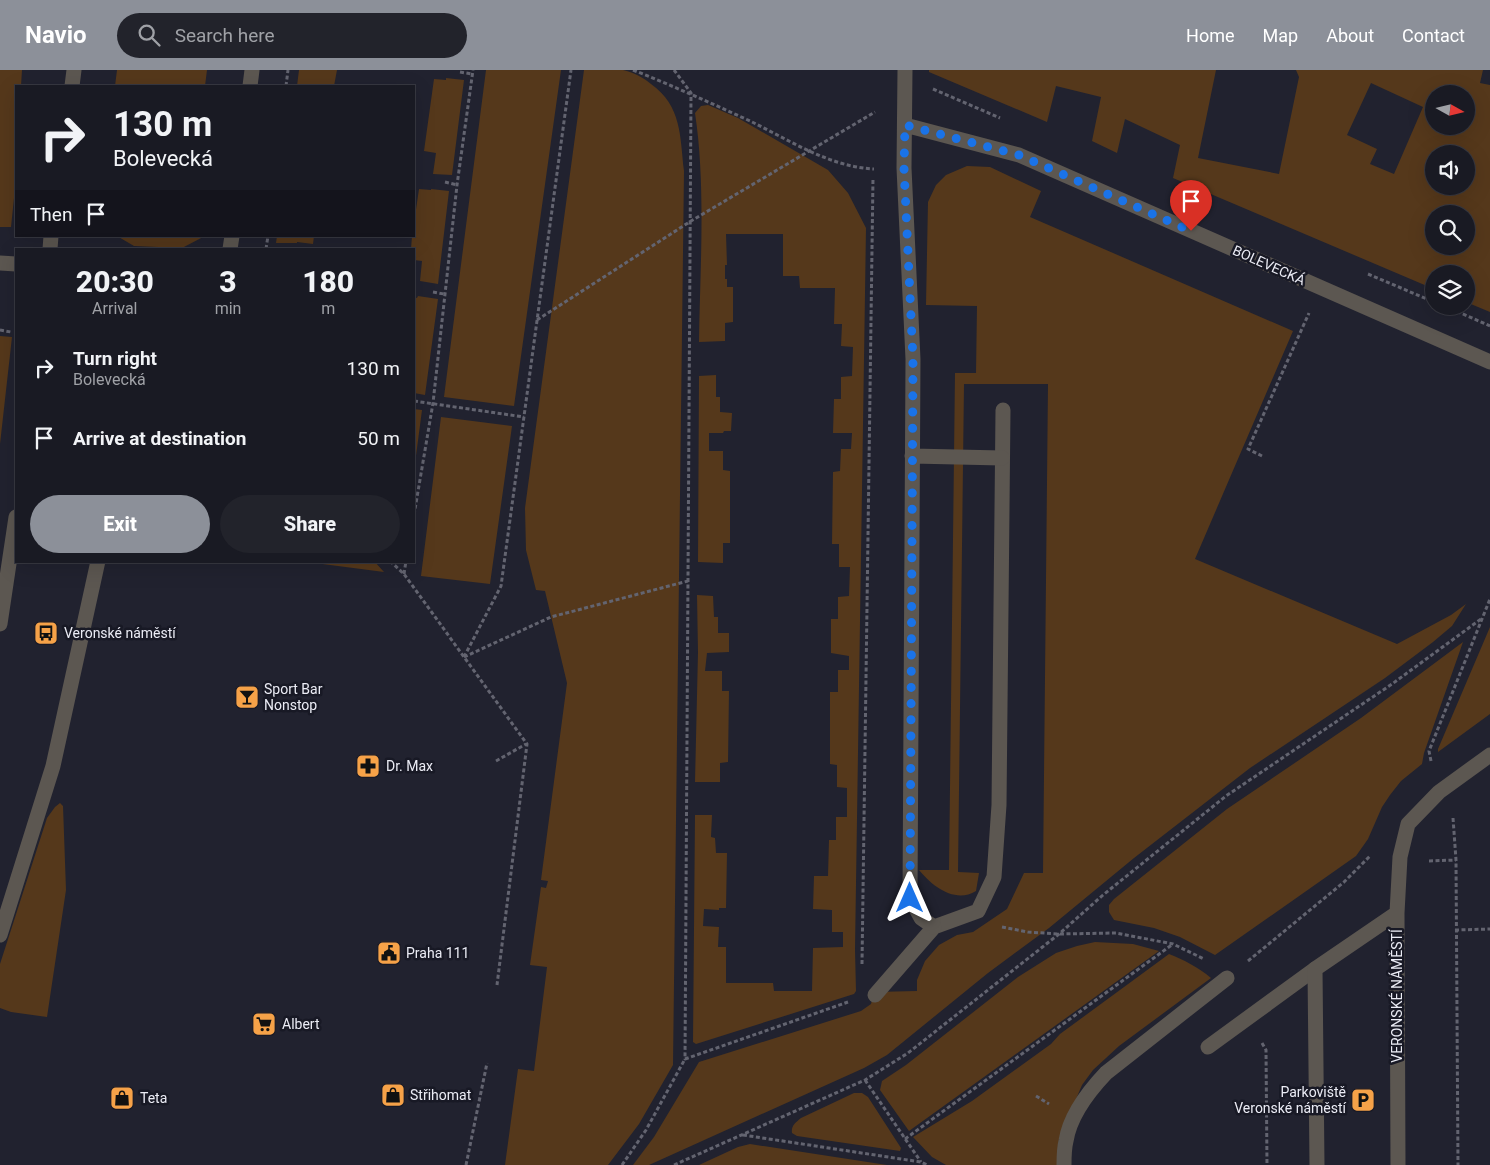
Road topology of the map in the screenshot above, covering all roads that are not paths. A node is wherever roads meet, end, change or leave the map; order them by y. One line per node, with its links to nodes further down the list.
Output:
1 (74, 70): 4 (street)
2 (252, 70): 5 (street)
3 (905, 70): 6 (street)
4 (72, 85)
5 (250, 85)
6 (905, 125): 9 (street, BOLEVECKÁ); 11 (street)
7 (0, 263): 8 (street)
8 (15, 264)
9 (1490, 362)
10 (1003, 410): 12 (street)
11 (912, 456): 12 (street); 18 (street)
12 (1002, 458): 18 (street)
13 (15, 524): 15 (street)
14 (98, 563): 19 (street)
15 (0, 624)
16 (1490, 755): 17 (street)
17 (1397, 913): 20 (street, VERONSKÉ NÁMĚSTÍ); 26 (street, VERONSKÉ NÁMĚSTÍ)
18 (934, 927): 22 (street)
19 (0, 935)
20 (1315, 970): 23 (street, VERONSKÉ NÁMĚSTÍ); 25 (street)
21 (1227, 978): 24 (street)
22 (868, 996)
23 (1208, 1047)
24 (1064, 1165)
25 (1317, 1165)
26 (1398, 1165)

